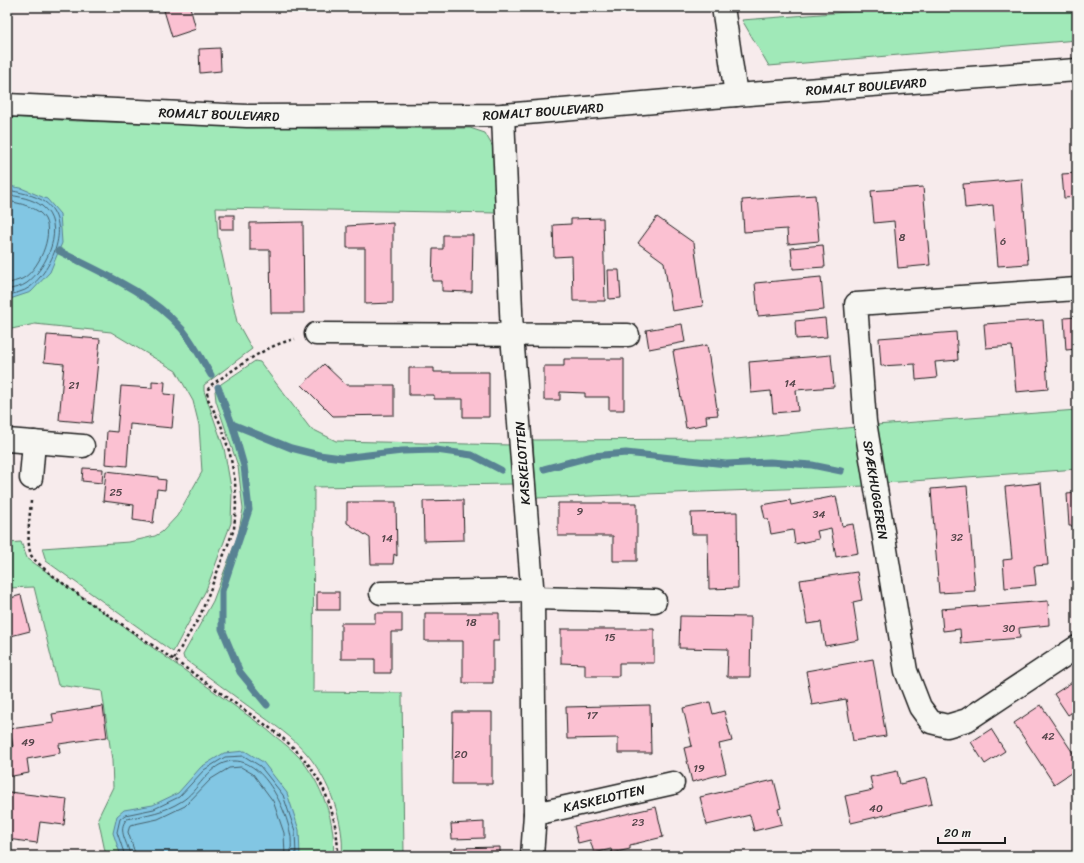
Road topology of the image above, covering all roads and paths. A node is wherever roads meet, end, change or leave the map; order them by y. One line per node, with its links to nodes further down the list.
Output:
1 (723, 7): 5 (street)
2 (749, 7): 3 (path)
3 (758, 7)
4 (1077, 70): 5 (street, ROMALT BOULEVARD)
5 (736, 95): 7 (street, ROMALT BOULEVARD)
6 (7, 105): 7 (street, ROMALT BOULEVARD)
7 (503, 115): 10 (street, KASKELOTTEN)
8 (1077, 288): 19 (street, SPÆKHUGGEREN)
9 (316, 334): 10 (street); 20 (path)
10 (512, 335): 11 (street); 17 (street, KASKELOTTEN)
11 (628, 335)
12 (7, 440): 13 (street)
13 (34, 442): 14 (street); 15 (street)
14 (83, 446)
15 (32, 478): 20 (path)
16 (381, 593): 17 (street)
17 (532, 594): 18 (street); 22 (street, KASKELOTTEN)
18 (655, 601)
19 (1077, 648)
20 (174, 659): 23 (path)
21 (673, 783): 22 (street, KASKELOTTEN)
22 (534, 814): 24 (street, KASKELOTTEN)
23 (338, 856)
24 (532, 856)

